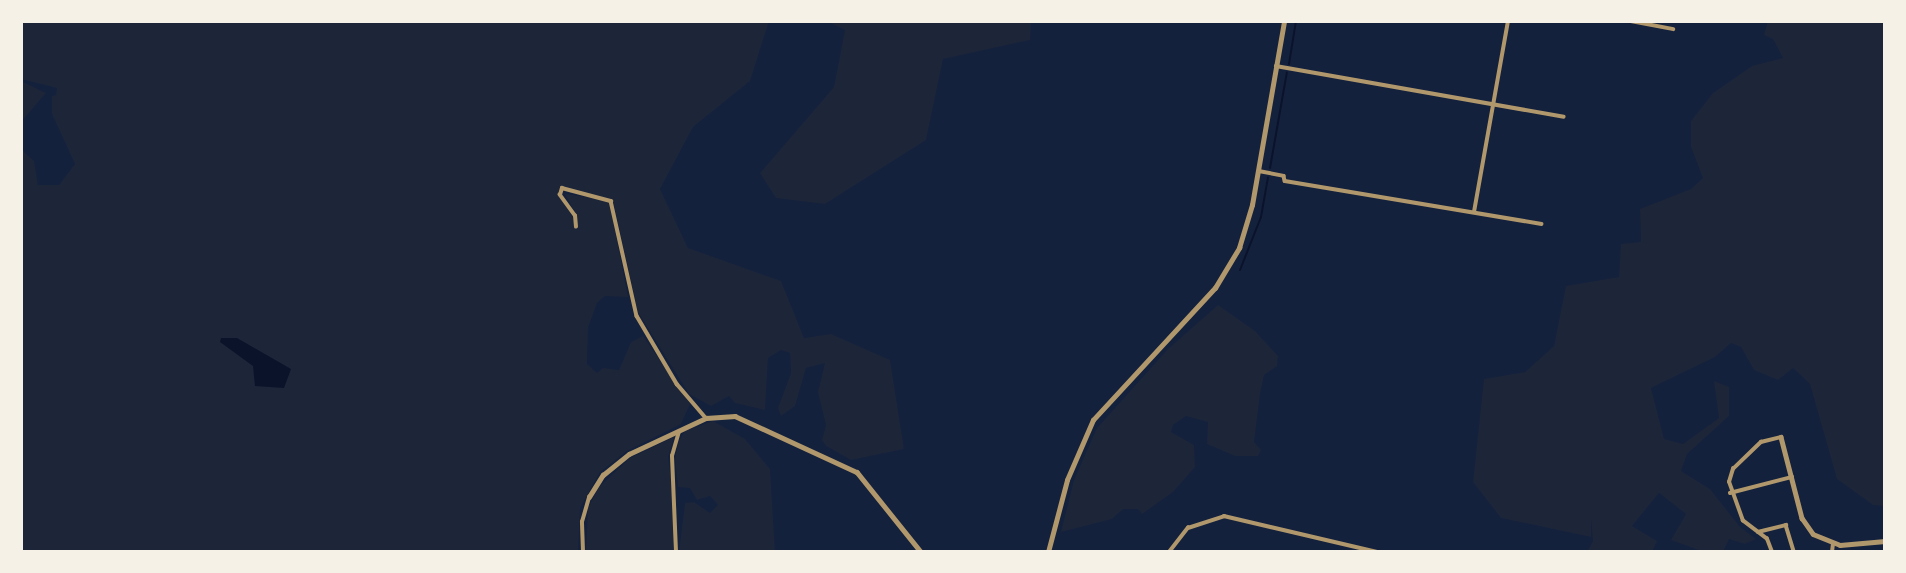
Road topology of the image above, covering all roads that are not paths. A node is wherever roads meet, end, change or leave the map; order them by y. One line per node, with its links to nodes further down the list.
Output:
1 (1284, 21): 5 (street)
2 (1508, 21): 6 (street)
3 (1631, 21): 4 (street)
4 (1673, 29)
5 (1276, 66): 6 (street); 8 (street)
6 (1493, 104): 7 (street); 9 (street)
7 (1564, 117)
8 (1258, 171): 9 (street); 24 (street)
9 (1474, 212): 10 (street)
10 (1541, 224)
11 (576, 227): 12 (street)
12 (706, 418): 13 (street); 23 (street)
13 (680, 430): 17 (street); 22 (street)
14 (1781, 437): 15 (street); 16 (street)
15 (1792, 477): 16 (street); 20 (street)
16 (1730, 493): 18 (street)
17 (589, 496): 21 (street)
18 (1758, 533): 27 (street); 28 (street)
19 (1885, 541): 20 (street)
20 (1833, 544): 29 (street)
21 (583, 552)
22 (676, 552)
23 (921, 552)
24 (1048, 552)
25 (1169, 552): 26 (street)
26 (1377, 552)
27 (1772, 552)
28 (1794, 552)
29 (1832, 552)

